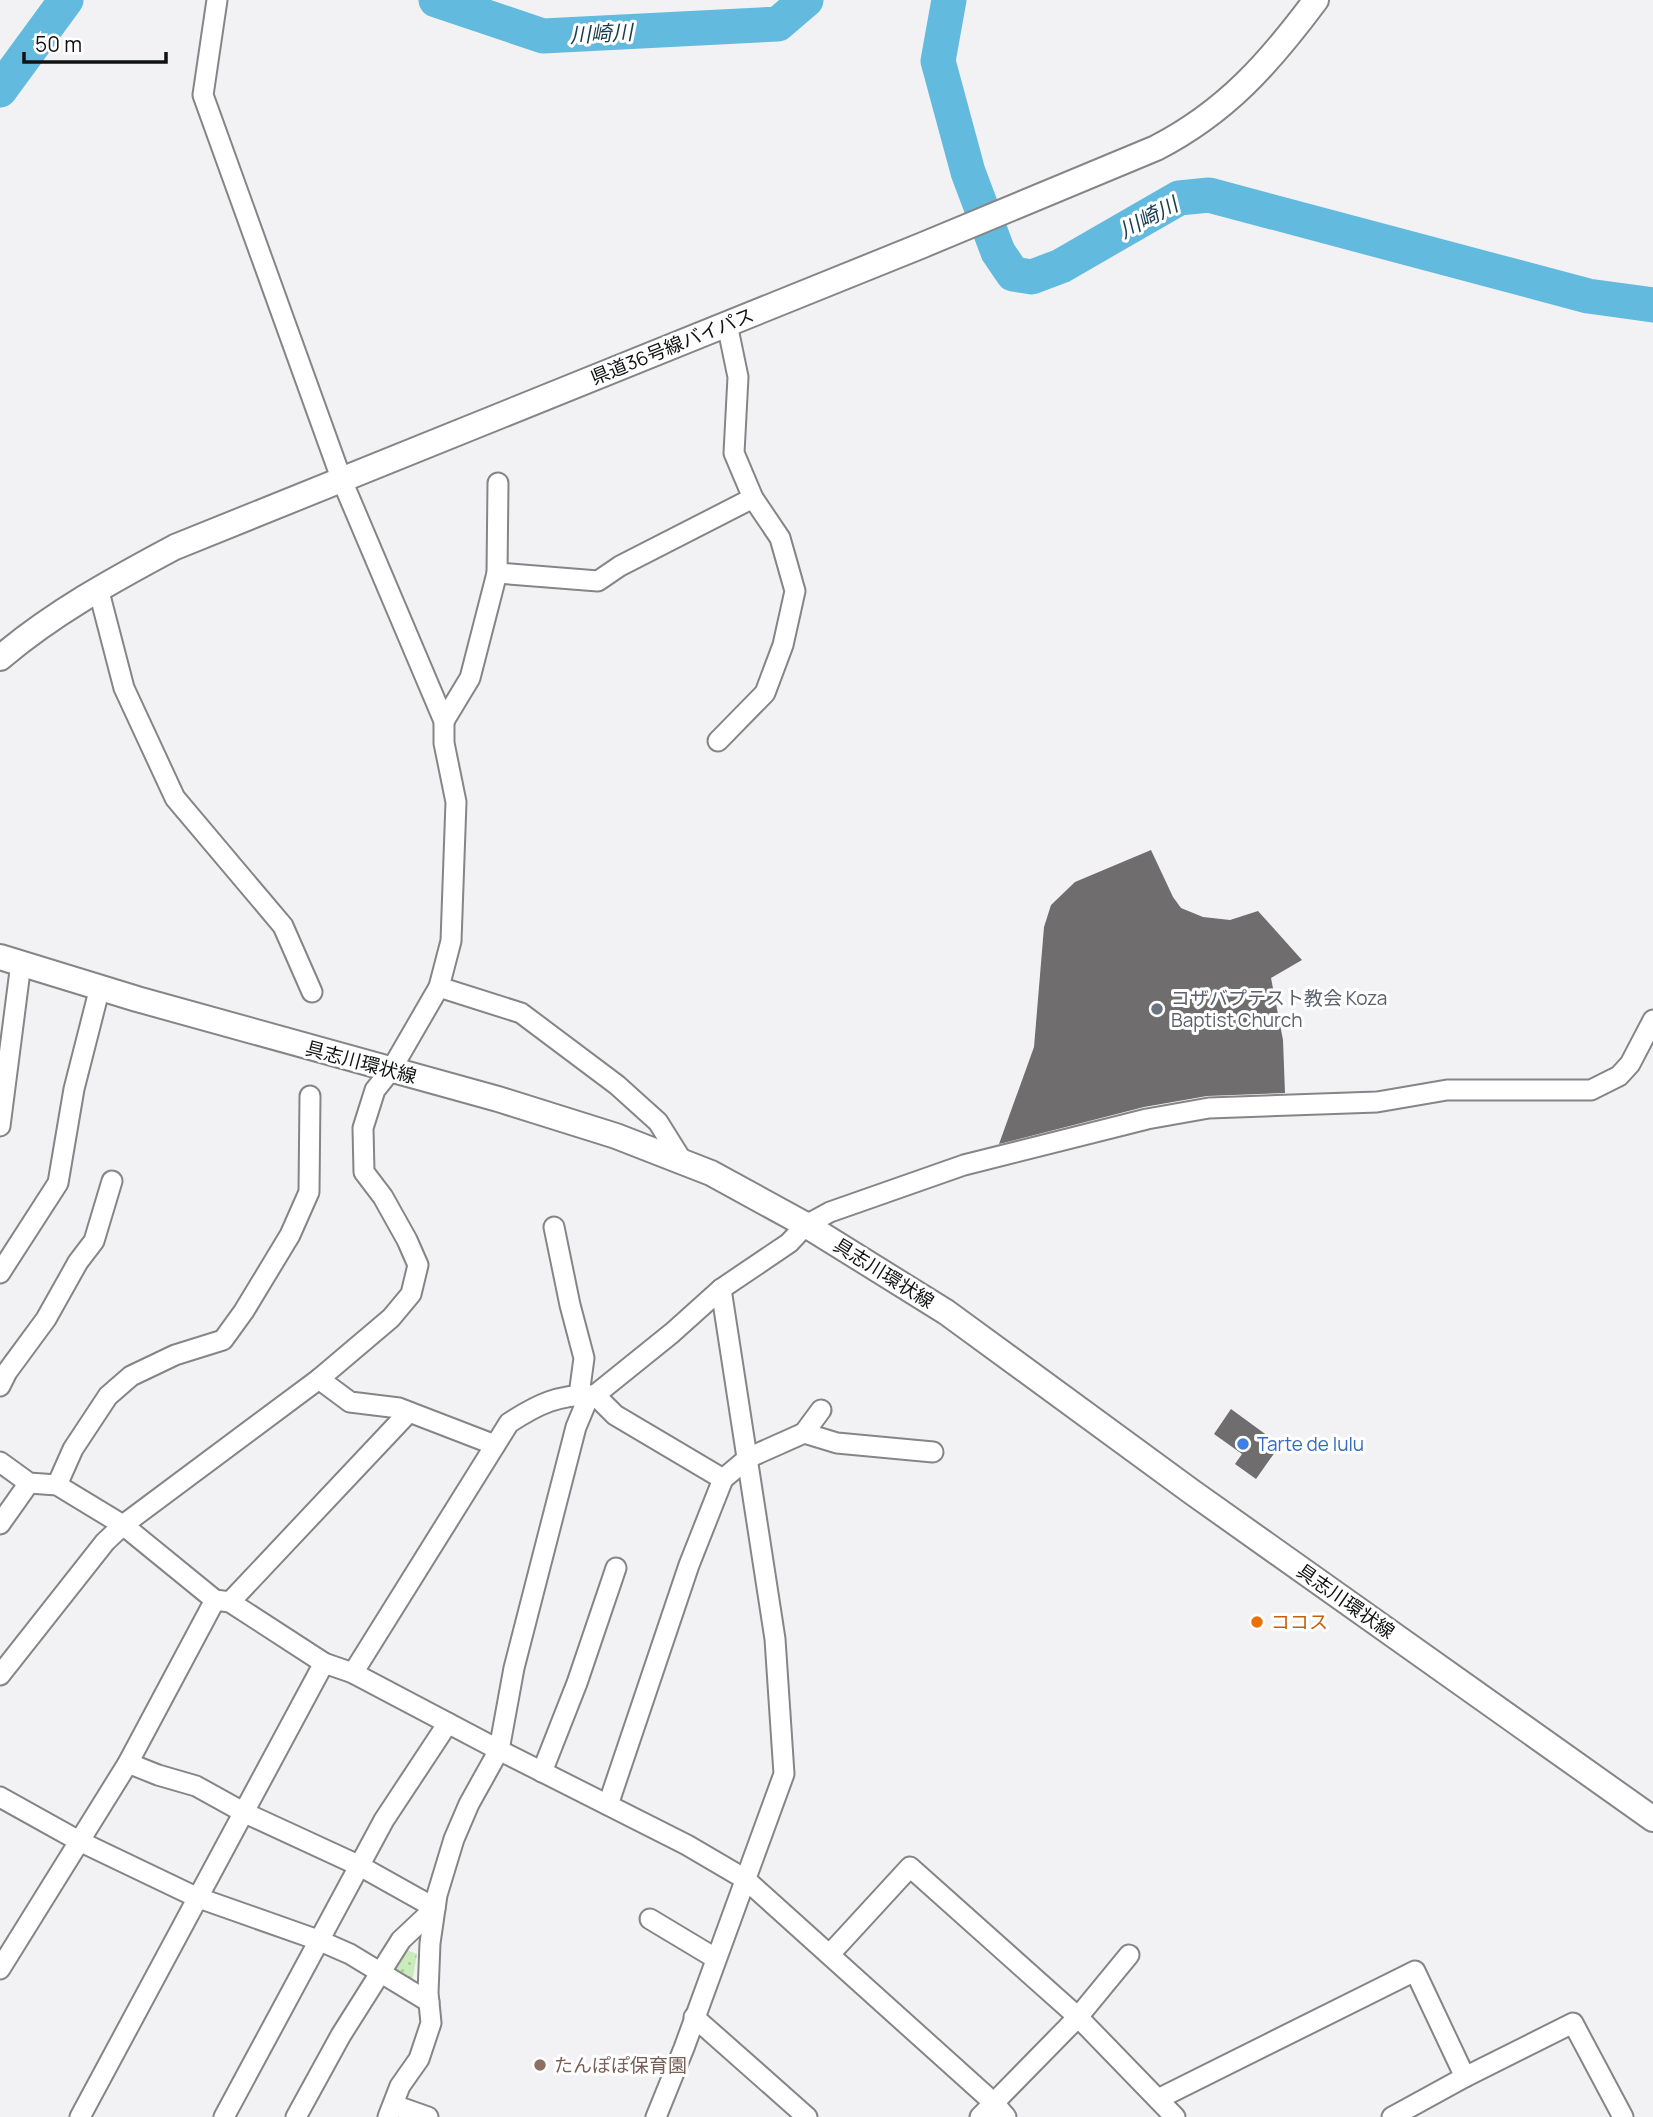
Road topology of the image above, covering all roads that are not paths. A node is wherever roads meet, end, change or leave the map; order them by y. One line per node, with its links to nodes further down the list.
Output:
1 (217, 0): 4 (street)
2 (1316, 0): 3 (main road, 県道36号線バイパス)
3 (727, 324): 4 (main road, 県道36号線バイパス); 6 (street)
4 (341, 478): 8 (main road, 県道36号線バイパス); 10 (street)
5 (498, 483): 7 (street)
6 (753, 498): 7 (street); 11 (street)
7 (498, 573): 10 (street)
8 (98, 588): 9 (main road, 県道36号線バイパス); 15 (street)
9 (0, 659)
10 (444, 720): 13 (street)
11 (718, 741)
12 (11, 960): 14 (main road, 具志川環状線); 19 (street)
13 (439, 987): 17 (street); 20 (street)
14 (100, 988): 17 (main road, 具志川環状線); 24 (street)
15 (312, 992)
16 (1653, 1020): 22 (street)
17 (391, 1070): 20 (main road, 具志川環状線); 26 (street)
18 (310, 1096): 38 (street)
19 (0, 1126)
20 (683, 1162): 22 (main road, 具志川環状線)
21 (112, 1181): 27 (street)
22 (806, 1225): 25 (street); 53 (main road, 具志川環状線)
23 (554, 1227): 28 (street)
24 (0, 1273)
25 (721, 1289): 28 (street); 34 (street)
26 (319, 1379): 30 (street); 40 (street)
27 (0, 1386)
28 (587, 1395): 32 (street); 36 (street); 47 (street)
29 (821, 1410): 31 (street)
30 (409, 1412): 32 (street); 42 (street)
31 (804, 1433): 33 (street); 34 (street)
32 (495, 1446): 44 (street)
33 (933, 1452)
34 (748, 1458): 36 (street); 56 (street)
35 (0, 1462): 37 (street)
36 (723, 1479): 51 (street)
37 (29, 1483): 38 (street); 39 (street)
38 (57, 1485): 40 (street)
39 (0, 1524)
40 (123, 1525): 42 (street); 45 (street)
41 (616, 1568): 49 (street)
42 (223, 1601): 43 (street); 48 (street)
43 (324, 1663): 44 (street); 52 (street)
44 (353, 1673): 46 (street)
45 (0, 1675)
46 (447, 1723): 47 (street); 55 (street)
47 (499, 1750): 49 (street); 58 (street)
48 (128, 1763): 52 (street); 54 (street)
49 (542, 1772): 51 (street)
50 (0, 1797): 54 (street)
51 (608, 1805): 56 (street)
52 (243, 1812): 55 (street); 57 (street)
53 (1653, 1819)
54 (79, 1841): 57 (street); 64 (street)
55 (360, 1866): 58 (street); 60 (street)
56 (745, 1879): 61 (street); 63 (street)
57 (197, 1897): 60 (street); 73 (street)
58 (435, 1908): 65 (street); 66 (street)
59 (650, 1919): 63 (street)
60 (318, 1940): 65 (street); 74 (street)
61 (830, 1954): 68 (street); 72 (street)
62 (1129, 1955): 68 (street)
63 (715, 1958): 67 (street)
64 (0, 1969)
65 (380, 1972): 66 (street); 75 (street)
66 (429, 2002): 71 (street)
67 (694, 2017): 77 (street); 78 (street)
68 (1078, 2017): 70 (street); 72 (street)
69 (1465, 2077): 70 (street); 80 (street); 81 (street)
70 (1158, 2099): 79 (street)
71 (391, 2111): 76 (street)
72 (993, 2112)
73 (80, 2117)
74 (224, 2117)
75 (296, 2117)
76 (428, 2117)
77 (656, 2117)
78 (807, 2117)
79 (1175, 2117)
80 (1392, 2117)
81 (1623, 2117)

